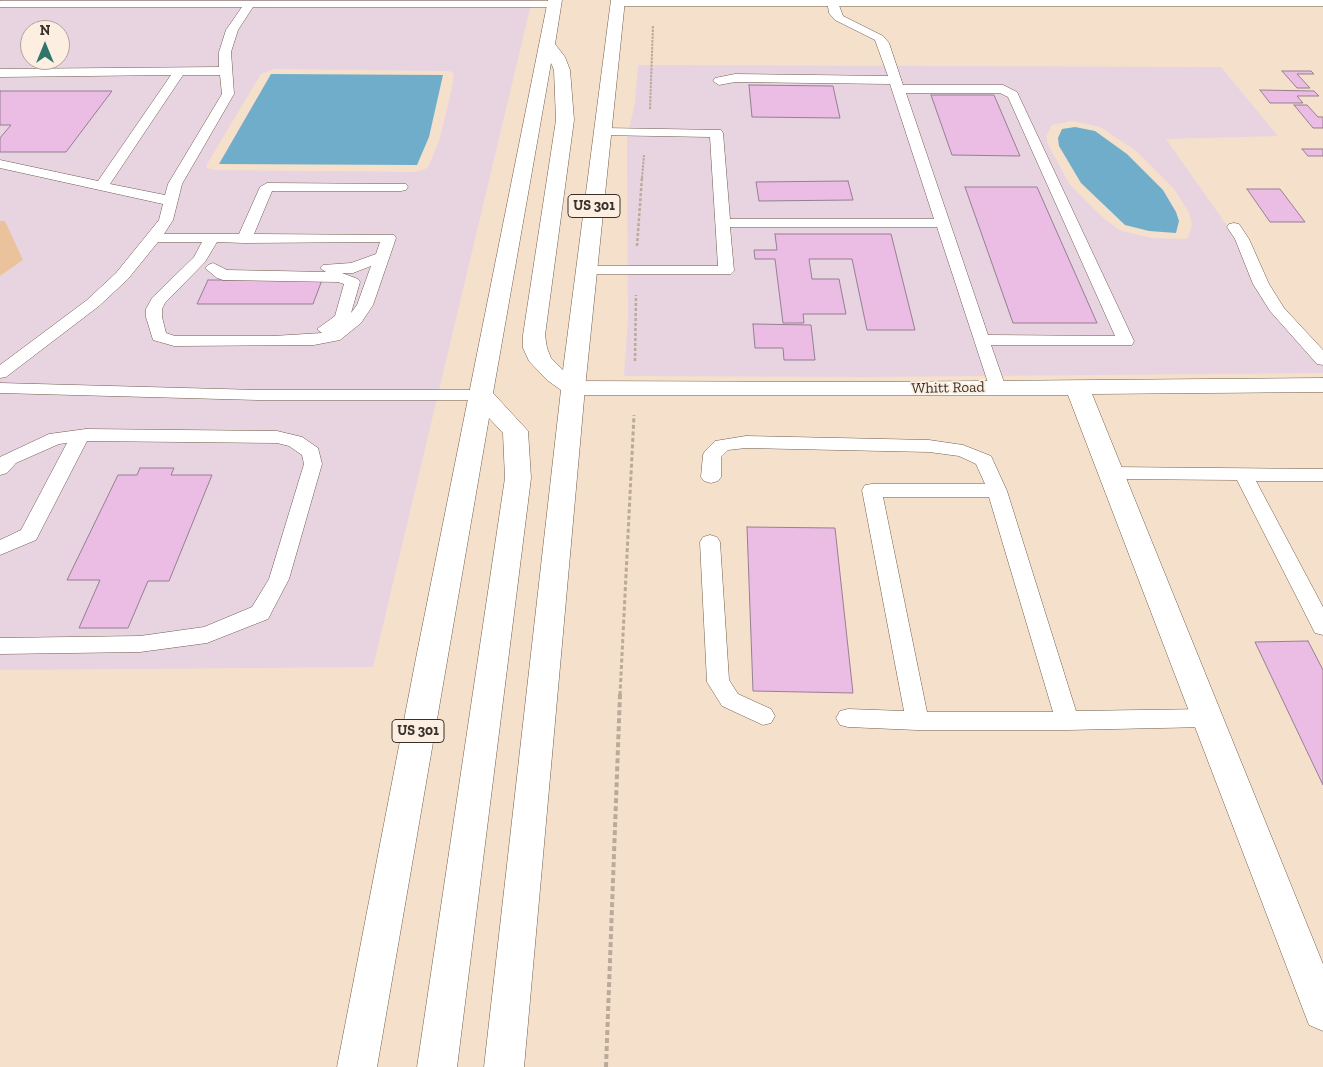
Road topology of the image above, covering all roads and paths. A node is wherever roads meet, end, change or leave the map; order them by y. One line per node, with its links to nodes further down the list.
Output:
1 (618, 1): 2 (main road); 17 (main road, US 301)
2 (832, 1): 3 (main road); 15 (lane)
3 (1279, 1): 7 (main road)
4 (257, 2): 5 (lane); 8 (lane); 11 (lane)
5 (441, 2): 6 (lane)
6 (555, 2): 10 (main road, US 301)
7 (1323, 2)
8 (0, 4)
9 (653, 25): 16 (path)
10 (548, 44): 45 (main road); 47 (main road, US 301)
11 (225, 71): 12 (lane); 22 (lane)
12 (179, 72): 13 (lane); 20 (lane)
13 (0, 73)
14 (719, 81): 15 (lane)
15 (897, 84): 24 (lane); 37 (lane)
16 (649, 115)
17 (604, 132): 23 (lane); 34 (main road, US 301)
18 (645, 152): 29 (path)
19 (0, 164): 20 (lane)
20 (100, 186): 22 (lane)
21 (401, 187): 27 (lane)
22 (171, 201): 26 (lane)
23 (723, 223): 24 (lane); 34 (lane)
24 (942, 223): 37 (lane)
25 (1234, 227): 39 (lane)
26 (154, 238): 28 (lane); 41 (lane)
27 (244, 239): 28 (lane); 30 (lane)
28 (211, 240): 31 (lane)
29 (637, 249)
30 (382, 257): 33 (lane); 35 (lane)
31 (192, 268): 32 (lane); 38 (lane)
32 (213, 268): 33 (lane); 38 (lane)
33 (353, 268): 35 (lane)
34 (586, 271): 45 (main road, US 301)
35 (375, 278): 38 (lane)
36 (636, 289): 40 (path)
37 (982, 340): 46 (lane)
38 (273, 341)
39 (1323, 360)
40 (635, 362)
41 (0, 373)
42 (1323, 385): 43 (main road, Whitt Road)
43 (1077, 387): 46 (main road, Whitt Road); 51 (main road)
44 (0, 388): 47 (lane)
45 (572, 388): 46 (main road, Whitt Road); 68 (main road, US 301)
46 (997, 388)
47 (481, 395): 66 (main road, US 301); 67 (main road)
48 (634, 422): 69 (path)
49 (80, 436): 50 (lane); 57 (lane); 59 (lane)
50 (0, 469)
51 (1111, 473): 52 (lane); 62 (main road)
52 (1244, 474): 53 (lane); 58 (lane)
53 (1323, 475)
54 (711, 477): 55 (lane)
55 (996, 491): 63 (lane); 64 (lane)
56 (710, 542): 60 (lane)
57 (0, 548)
58 (1323, 627)
59 (0, 646)
60 (763, 716)
61 (848, 718): 63 (lane)
62 (1207, 718): 64 (lane); 65 (main road)
63 (917, 720): 64 (lane)
64 (1067, 720)
65 (1323, 1012)
66 (357, 1067)
67 (437, 1067)
68 (504, 1067)
69 (606, 1067)

